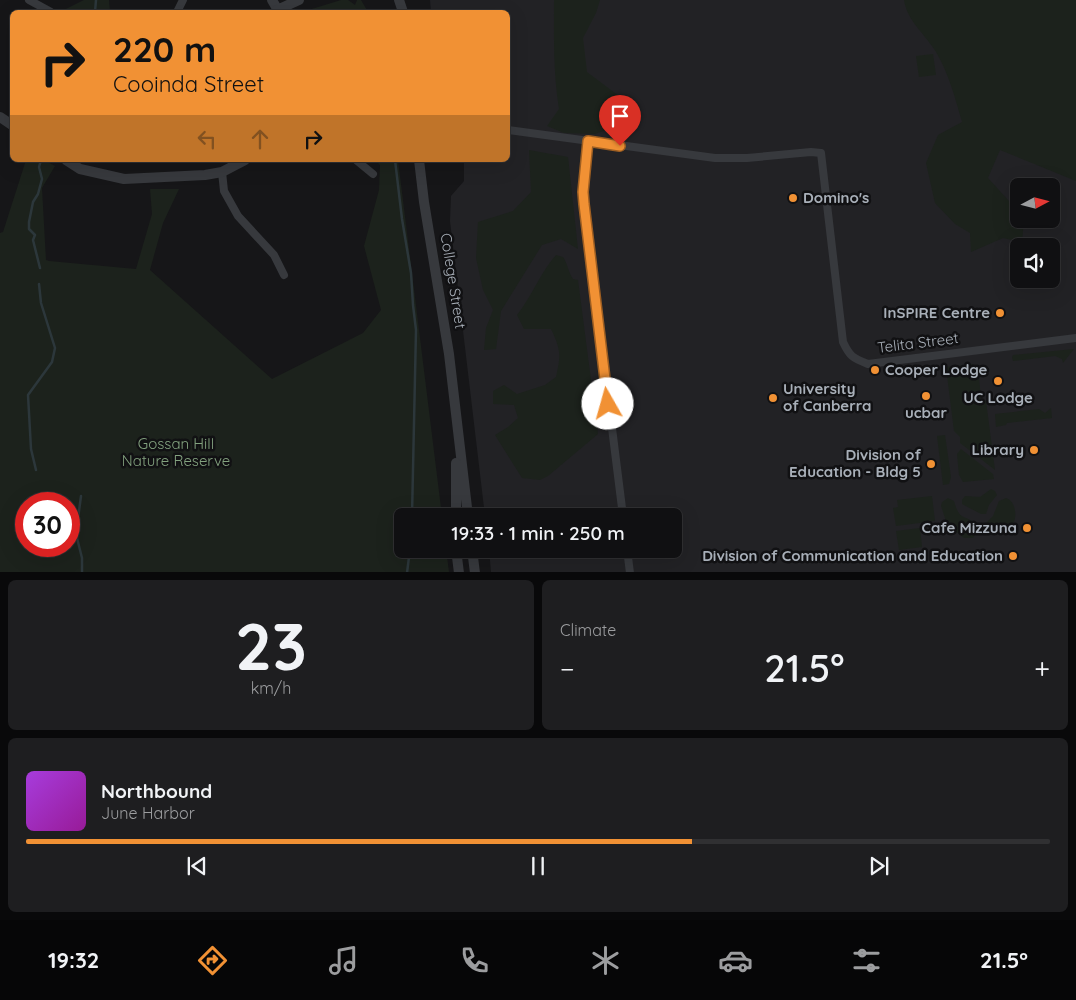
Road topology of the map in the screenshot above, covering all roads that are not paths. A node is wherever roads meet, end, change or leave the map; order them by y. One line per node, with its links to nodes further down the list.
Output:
1 (29, 0): 3 (street)
2 (299, 0): 4 (street)
3 (47, 10)
4 (280, 10)
5 (510, 130): 6 (street)
6 (588, 141): 16 (street, Telita Street); 20 (street)
7 (69, 162): 12 (street)
8 (241, 162): 12 (street)
9 (358, 162): 13 (street)
10 (419, 162): 14 (street, College Street)
11 (426, 162): 14 (street)
12 (222, 172): 15 (street)
13 (373, 174)
14 (424, 202): 17 (street, College Street)
15 (284, 275)
16 (1076, 338)
17 (456, 407): 18 (street, College Street); 19 (street, College Street)
18 (456, 508)
19 (467, 508)
20 (622, 508)
21 (457, 558): 24 (street)
22 (473, 558): 25 (street)
23 (628, 558): 26 (street)
24 (459, 572)
25 (475, 572)
26 (630, 572)

